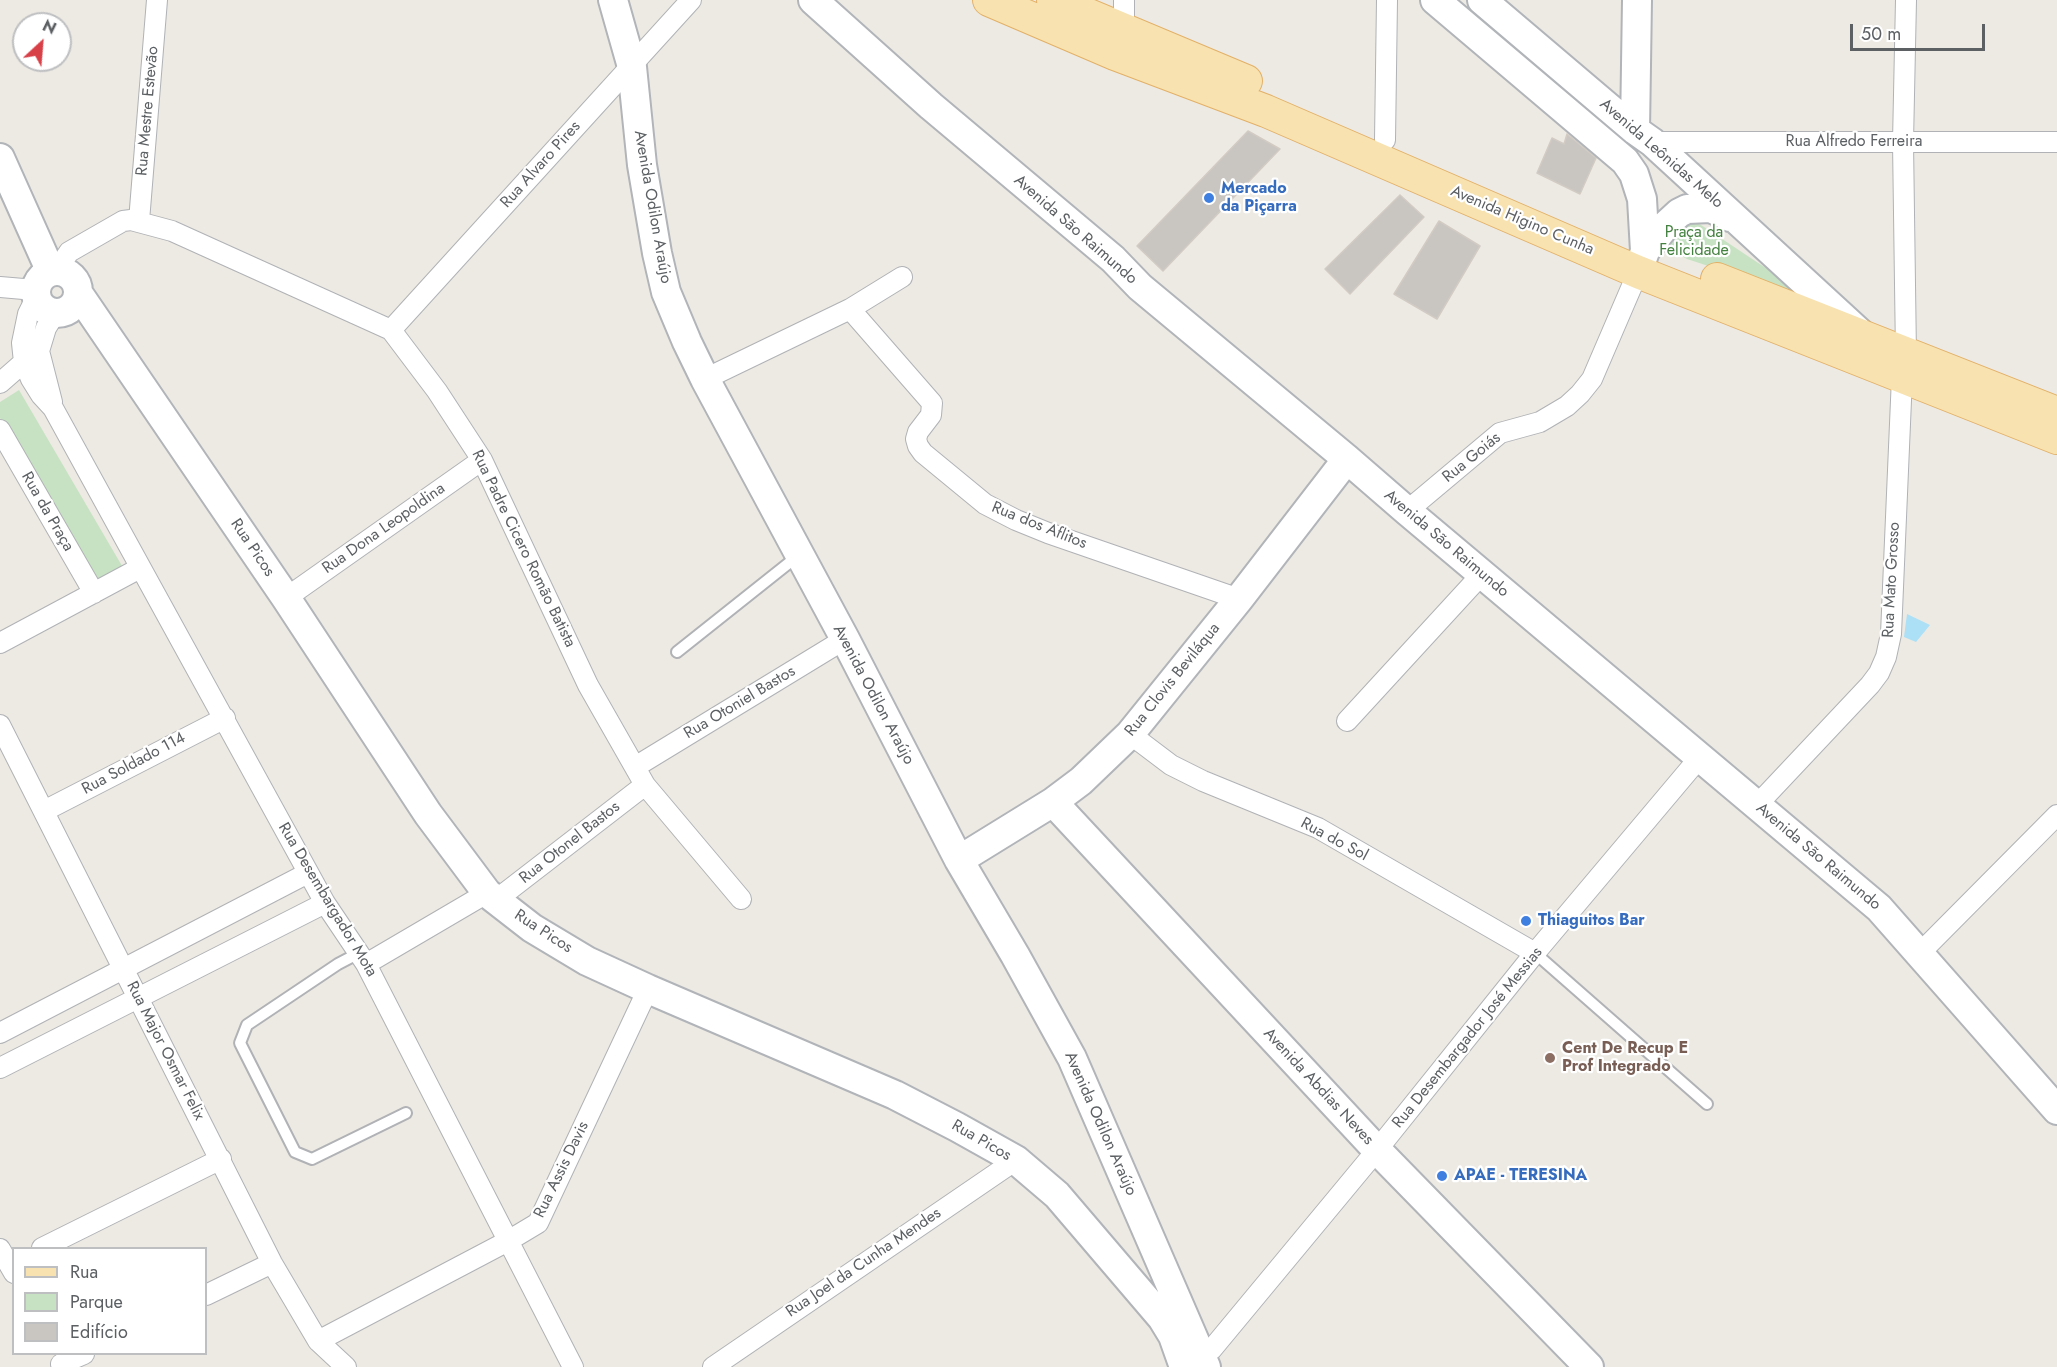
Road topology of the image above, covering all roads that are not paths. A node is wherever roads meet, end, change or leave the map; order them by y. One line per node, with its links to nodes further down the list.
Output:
1 (157, 0): 19 (street, Rua Mestre Estevão)
2 (613, 0): 13 (main road, Avenida Odilon Araújo)
3 (691, 0): 13 (street, Rua Alvaro Pires)
4 (813, 0): 36 (main road, Avenida São Raimundo)
5 (988, 0): 12 (main road, Avenida Higino Cunha)
6 (1053, 0): 12 (main road, Avenida Higino Cunha)
7 (1387, 0): 15 (street)
8 (1435, 0): 21 (main road, Avenida Leônidas Melo)
9 (1482, 0): 14 (main road, Avenida Leônidas Melo)
10 (1637, 0): 14 (main road)
11 (1906, 0): 16 (street, Rua Mato Grosso)
12 (1121, 28): 15 (main road, Avenida Higino Cunha); 21 (main road, Avenida Higino Cunha)
13 (632, 67): 26 (street, Rua Alvaro Pires); 30 (main road, Avenida Odilon Araújo)
14 (1644, 136): 16 (street, Rua Alfredo Ferreira); 20 (main road, Avenida Leônidas Melo)
15 (1385, 140): 21 (main road, Avenida Higino Cunha)
16 (1903, 142): 17 (street, Rua Alfredo Ferreira); 29 (street, Rua Mato Grosso)
17 (2057, 142)
18 (0, 158): 24 (main road, Rua Picos)
19 (139, 221): 24 (street); 26 (street, Rua Padre Cicero Romão Batista)
20 (1738, 221): 21 (main road); 27 (main road, Avenida Leônidas Melo)
21 (1641, 261): 27 (main road, Avenida Higino Cunha); 29 (main road, Avenida Higino Cunha); 38 (street, Rua Goiás)
22 (902, 277): 25 (street)
23 (0, 286): 24 (street)
24 (53, 290): 28 (street, Rua Desembargador Mota); 32 (street, Rua Desembargador Mota); 43 (main road, Rua Picos)
25 (850, 309): 30 (street); 44 (street, Rua dos Aflitos)
26 (391, 330): 37 (street, Rua Padre Cicero Romão Batista)
27 (1863, 336): 29 (main road, Avenida Higino Cunha)
28 (24, 362): 31 (street); 32 (street, Rua Desembargador Mota)
29 (1904, 366): 33 (main road, Avenida Higino Cunha); 35 (main road, Avenida Higino Cunha); 56 (street, Rua Mato Grosso)
30 (705, 379): 39 (main road, Avenida Odilon Araújo)
31 (0, 383)
32 (53, 408): 40 (street, Rua Desembargador Mota)
33 (2057, 413)
34 (0, 430): 42 (street, Rua da Praça)
35 (2057, 438)
36 (1347, 459): 38 (main road, Avenida São Raimundo); 44 (main road, Rua Clovis Beviláqua)
37 (482, 460): 43 (street, Rua Dona Leopoldina); 53 (street, Rua Padre Cicero Romão Batista)
38 (1407, 511): 41 (main road, Avenida São Raimundo)
39 (799, 554): 45 (main road, Avenida Odilon Araújo); 47 (lane)
40 (140, 568): 42 (street); 48 (street, Rua Desembargador Mota)
41 (1482, 574): 49 (street); 52 (main road, Avenida São Raimundo)
42 (94, 594): 46 (street)
43 (286, 598): 61 (main road, Rua Picos)
44 (1239, 599): 51 (main road, Rua Clovis Beviláqua)
45 (844, 639): 53 (street, Rua Otoniel Bastos); 59 (main road, Avenida Odilon Araújo)
46 (0, 643)
47 (677, 652)
48 (225, 718): 57 (street, Rua Soldado 114); 60 (street, Rua Desembargador Mota)
49 (1347, 721)
50 (0, 725): 57 (street, Rua Major Osmar Felix)
51 (1130, 734): 55 (main road, Rua Clovis Beviláqua); 64 (street, Rua do Sol)
52 (1700, 757): 56 (main road, Avenida São Raimundo); 64 (street, Rua Desembargador José Messias)
53 (635, 767): 54 (street, Rua Padre Cicero Romão Batista)
54 (645, 785): 61 (street, Rua Otonel Bastos); 62 (street, Rua Padre Cicero Romão Batista)
55 (1053, 802): 59 (main road, Rua Clovis Beviláqua); 75 (main road, Avenida Abdias Neves)
56 (1757, 805): 65 (main road, Avenida São Raimundo)
57 (44, 811): 67 (street, Rua Major Osmar Felix)
58 (2057, 815): 65 (street)
59 (959, 860): 86 (main road, Avenida Odilon Araújo)
60 (308, 873): 63 (street, Rua Desembargador Mota); 67 (street)
61 (491, 896): 66 (street, Rua Otonel Bastos); 68 (main road, Rua Picos)
62 (741, 899)
63 (325, 903): 66 (street, Rua Desembargador Mota); 69 (street)
64 (1535, 953): 72 (lane); 75 (street, Rua Desembargador José Messias)
65 (1920, 953): 73 (main road, Avenida São Raimundo)
66 (363, 959): 74 (lane); 78 (street, Rua Desembargador Mota)
67 (124, 969): 69 (street, Rua Major Osmar Felix); 70 (street)
68 (648, 990): 77 (main road, Rua Picos); 78 (street, Rua Assis Davis)
69 (138, 998): 71 (street); 76 (street, Rua Major Osmar Felix)
70 (0, 1033)
71 (0, 1068)
72 (1707, 1104)
73 (2057, 1110)
74 (406, 1113)
75 (1377, 1150): 86 (street, Rua Desembargador José Messias); 90 (main road, Avenida Abdias Neves)
76 (221, 1159): 79 (street); 80 (street, Rua Major Osmar Felix)
77 (1016, 1160): 84 (street, Rua Joel da Cunha Mendes); 86 (main road, Rua Picos)
78 (508, 1241): 82 (street, Rua Assis Davis); 88 (street, Rua Desembargador Mota)
79 (44, 1247)
80 (272, 1263): 81 (street); 82 (street, Rua Major Osmar Felix)
81 (207, 1295)
82 (318, 1341): 87 (street, Rua Major Osmar Felix)
83 (79, 1355): 85 (street)
84 (735, 1360): 89 (street, Rua Joel da Cunha Mendes)
85 (60, 1362)
86 (1193, 1364)
87 (346, 1367)
88 (573, 1367)
89 (713, 1367)
90 (1588, 1367)

